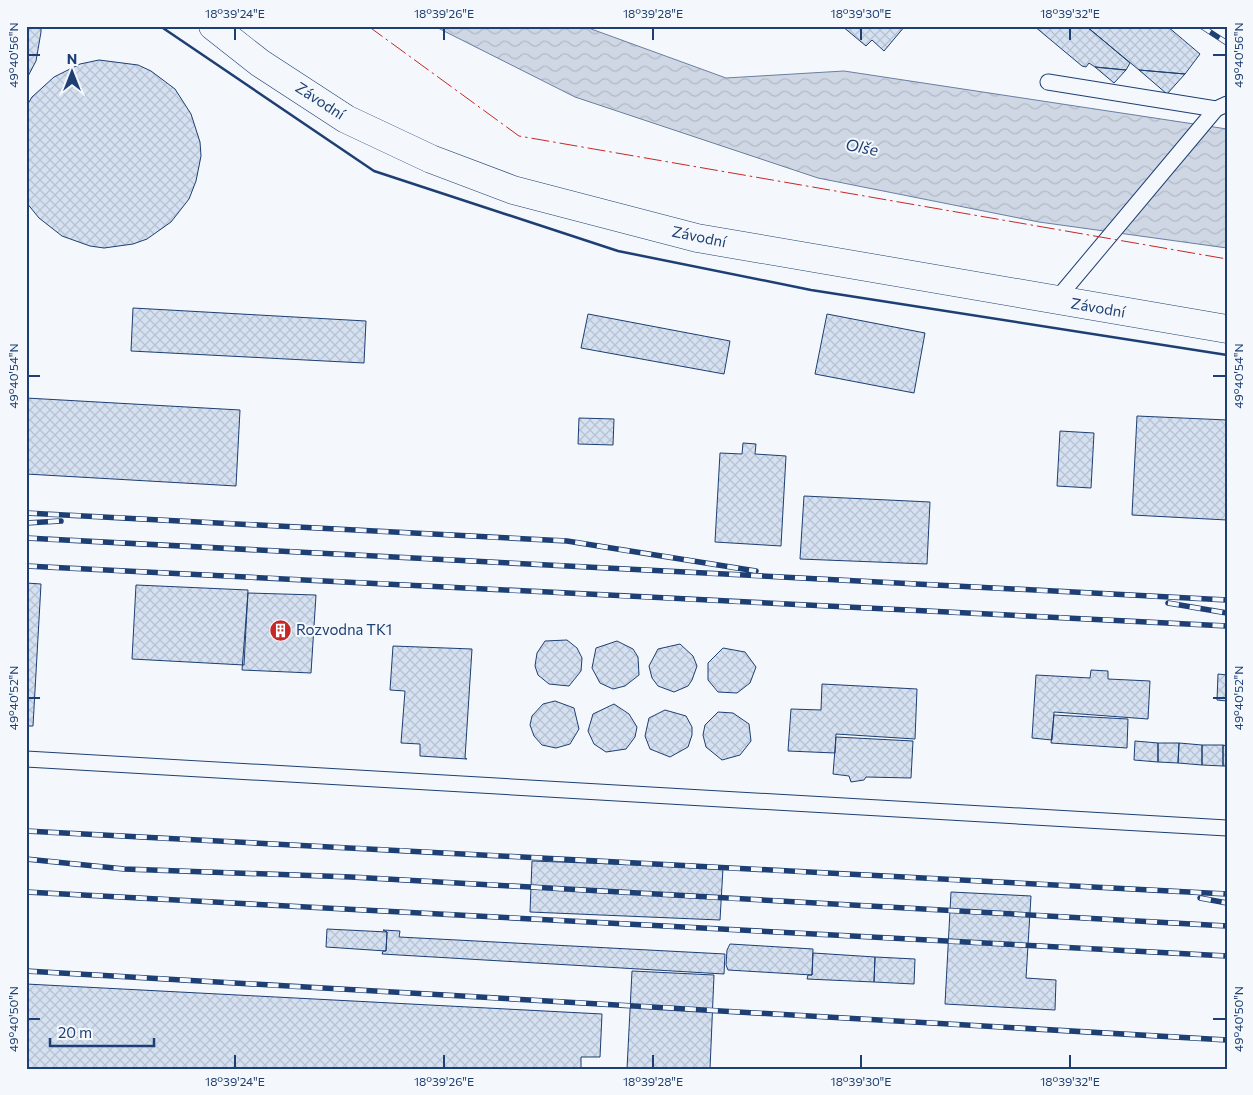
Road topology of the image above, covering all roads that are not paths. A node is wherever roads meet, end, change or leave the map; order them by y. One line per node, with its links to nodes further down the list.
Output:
1 (213, 26): 4 (street, Závodní)
2 (1048, 82): 3 (lane)
3 (1221, 106): 4 (lane)
4 (1056, 300): 5 (street, Závodní)
5 (1227, 329)
6 (26, 759): 7 (lane)
7 (1227, 828)

